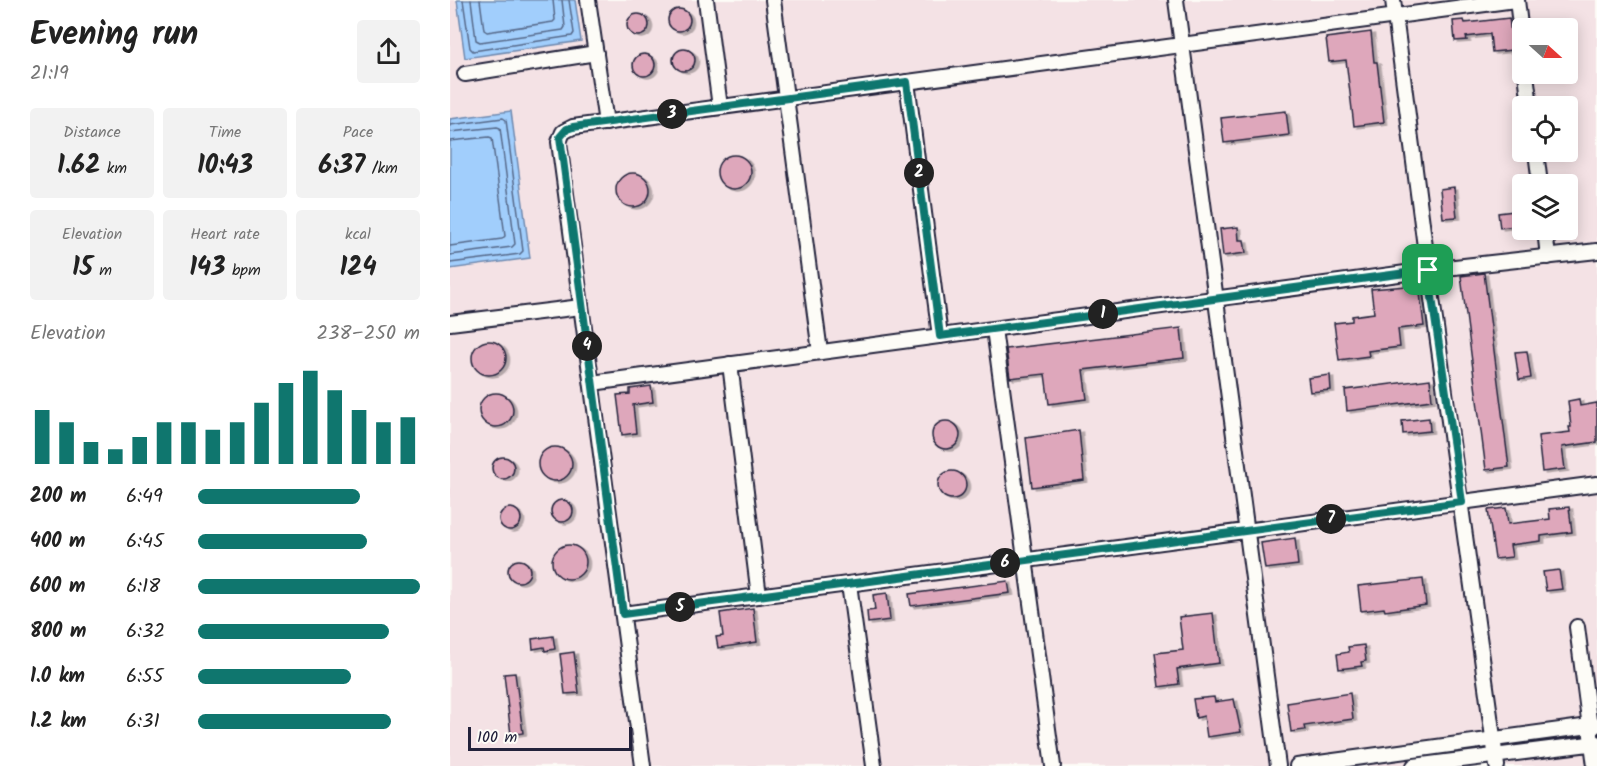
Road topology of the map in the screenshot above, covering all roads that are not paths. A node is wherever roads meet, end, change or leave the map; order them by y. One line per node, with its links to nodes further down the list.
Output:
1 (588, 0): 10 (lane)
2 (706, 0): 14 (lane)
3 (773, 0): 13 (lane)
4 (1176, 0): 9 (lane)
5 (1393, 0): 7 (lane)
6 (1516, 0): 7 (lane); 8 (lane)
7 (1395, 16): 9 (lane); 19 (lane)
8 (1519, 18)
9 (1181, 45): 12 (lane); 20 (lane)
10 (596, 53): 11 (lane); 15 (lane)
11 (465, 74)
12 (907, 82): 13 (lane); 24 (lane)
13 (786, 98): 14 (lane); 25 (lane)
14 (720, 107): 15 (lane)
15 (606, 123): 21 (lane)
16 (1546, 240): 18 (lane)
17 (1597, 251): 18 (lane)
18 (1548, 257): 19 (lane)
19 (1428, 270): 20 (lane); 29 (lane)
20 (1215, 299): 23 (lane); 30 (lane)
21 (581, 307): 22 (lane); 27 (lane)
22 (450, 323)
23 (994, 329): 24 (lane); 31 (lane)
24 (940, 336): 25 (lane)
25 (820, 352): 26 (lane)
26 (730, 364): 27 (lane); 33 (lane)
27 (592, 383): 34 (lane)
28 (1597, 483): 29 (lane)
29 (1462, 502): 30 (lane); 37 (lane)
30 (1246, 531): 31 (lane); 43 (lane)
31 (1025, 560): 32 (lane); 42 (lane)
32 (849, 584): 33 (lane); 41 (lane)
33 (759, 596): 34 (lane)
34 (623, 614): 40 (lane)
35 (1577, 627): 36 (lane)
36 (1593, 726): 37 (lane); 38 (lane)
37 (1494, 740): 39 (lane); 44 (lane)
38 (1594, 743): 39 (lane); 46 (lane)
39 (1497, 761): 45 (lane)
40 (643, 766)
41 (874, 766)
42 (1053, 766)
43 (1278, 766)
44 (1297, 766)
45 (1414, 766)
46 (1595, 766)

